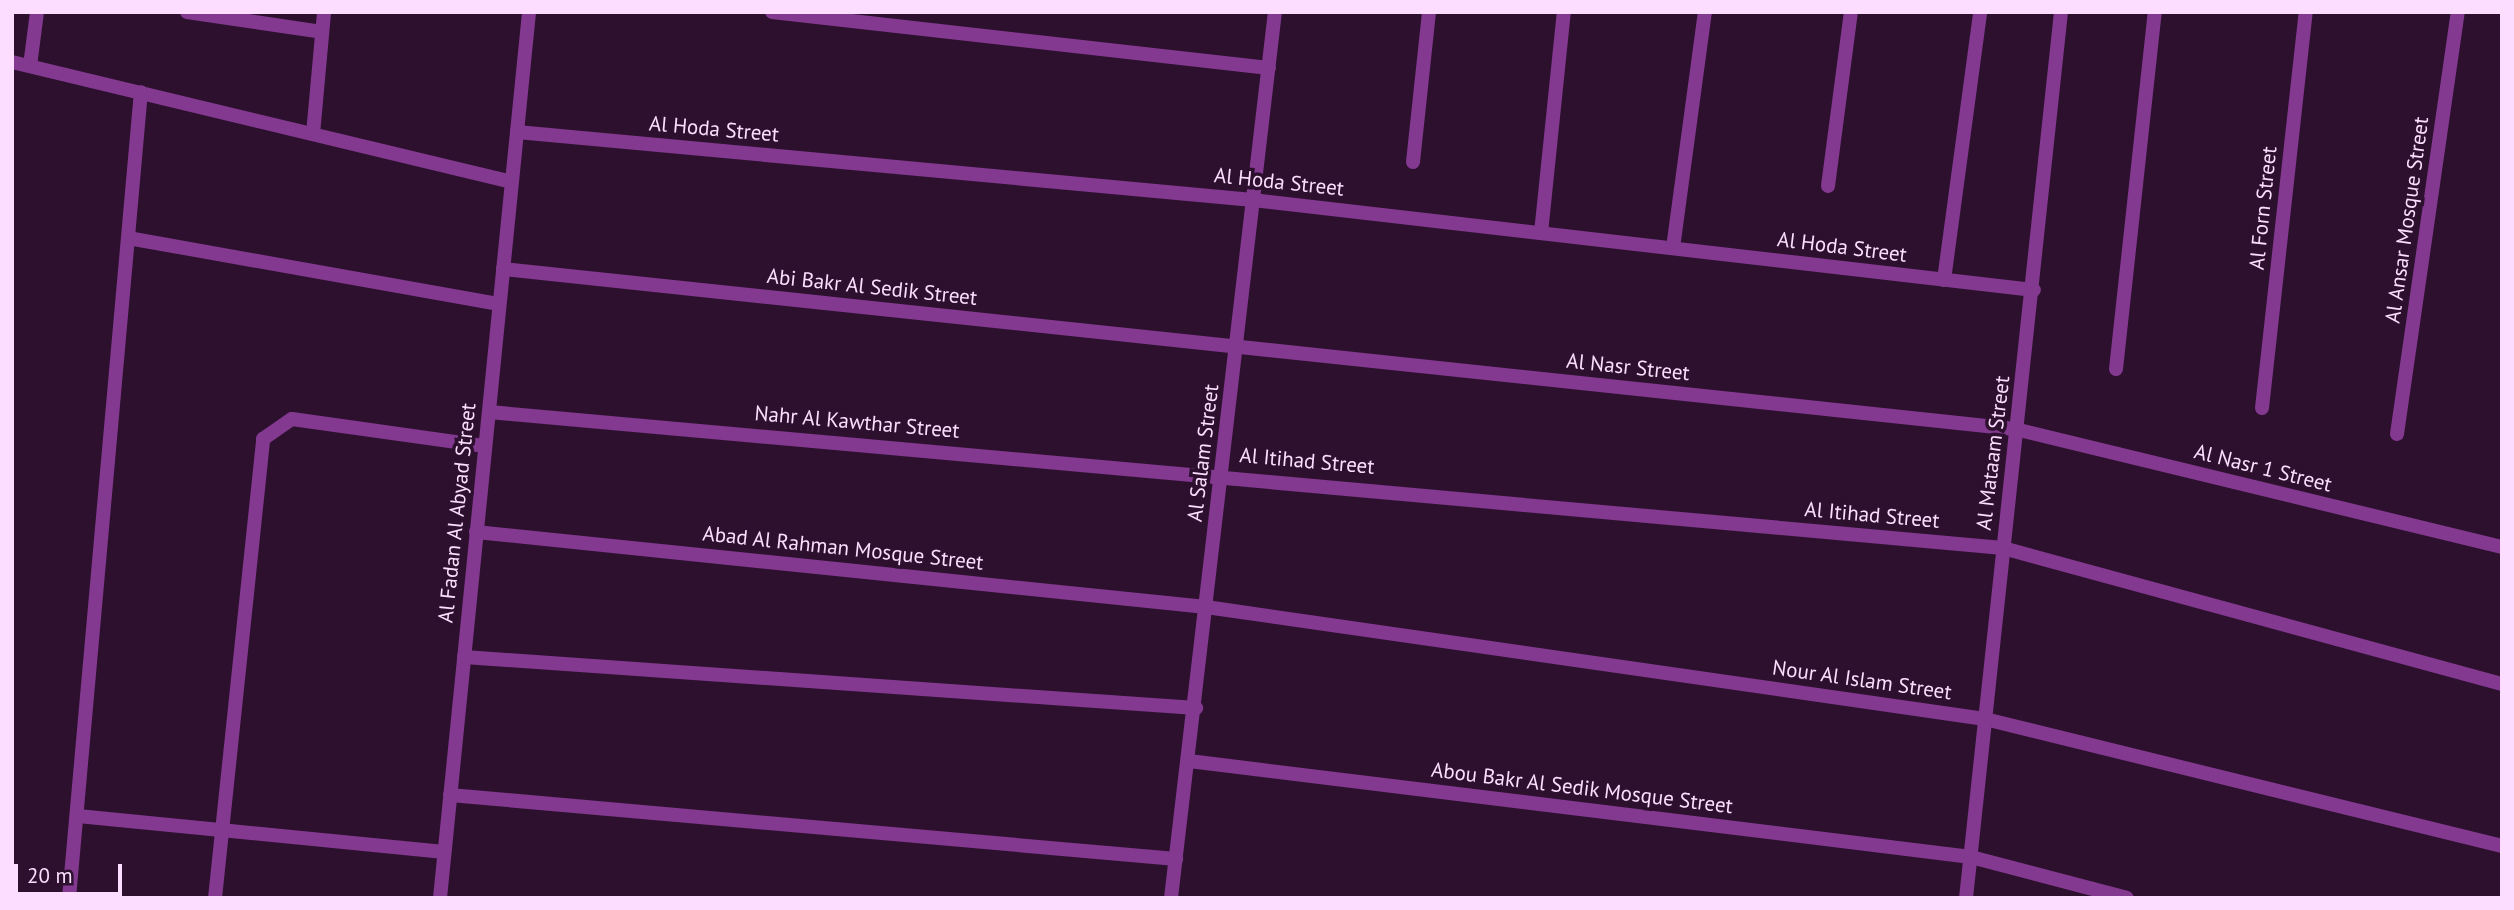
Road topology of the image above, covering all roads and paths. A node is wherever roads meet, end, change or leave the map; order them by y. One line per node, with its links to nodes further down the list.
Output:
1 (37, 12): 18 (street)
2 (187, 12): 16 (street)
3 (324, 12): 16 (street)
4 (529, 12): 21 (street, Al Fadan Al Abyad Street)
5 (772, 12): 19 (street)
6 (1275, 12): 19 (street, Al Salam Street)
7 (1429, 12): 23 (street)
8 (1564, 12): 27 (street)
9 (1705, 12): 29 (street)
10 (1851, 12): 25 (street)
11 (1980, 12): 31 (street)
12 (2061, 12): 32 (street, Al Mataam Street)
13 (2155, 12): 35 (street)
14 (2306, 12): 36 (street, Al Forn Street)
15 (2458, 12): 39 (street, Al Ansar Mosque Street)
16 (322, 32): 22 (street)
17 (12, 62): 18 (street)
18 (30, 66): 20 (street)
19 (1269, 68): 26 (street, Al Salam Street)
20 (141, 92): 22 (street); 28 (street)
21 (517, 132): 24 (street, Al Fadan Al Abyad Street); 26 (street, Al Hoda Street)
22 (313, 134): 24 (street)
23 (1413, 162)
24 (512, 182): 30 (street, Al Fadan Al Abyad Street)
25 (1828, 186)
26 (1253, 200): 27 (street, Al Hoda Street); 34 (street, Al Salam Street)
27 (1541, 233): 29 (street, Al Hoda Street)
28 (128, 238): 33 (street); 52 (street)
29 (1673, 248): 31 (street, Al Hoda Street)
30 (503, 269): 33 (street, Al Fadan Al Abyad Street); 34 (street, Abi Bakr Al Sedik Street)
31 (1944, 280): 32 (street, Al Hoda Street)
32 (2034, 290): 38 (street, Al Mataam Street)
33 (499, 304): 37 (street, Al Fadan Al Abyad Street)
34 (1236, 347): 38 (street, Al Nasr Street); 41 (street, Al Salam Street)
35 (2116, 369)
36 (2262, 408)
37 (489, 412): 40 (street, Al Fadan Al Abyad Street); 41 (street, Nahr Al Kawthar Street)
38 (2015, 429): 43 (street, Al Nasr 1 Street); 44 (street, Al Mataam Street)
39 (2397, 434)
40 (485, 446): 42 (street, Al Fadan Al Abyad Street); 53 (street)
41 (1222, 474): 44 (street, Al Itihad Street); 45 (street, Al Salam Street)
42 (477, 532): 45 (street, Abad Al Rahman Mosque Street); 46 (street, Al Fadan Al Abyad Street)
43 (2502, 547)
44 (2003, 548): 47 (street, Al Itihad Street); 49 (street, Al Mataam Street)
45 (1206, 607): 48 (street, Al Salam Street); 49 (street, Nour Al Islam Street)
46 (464, 657): 48 (street); 51 (street, Al Fadan Al Abyad Street)
47 (2502, 684)
48 (1196, 708): 50 (street, Al Salam Street)
49 (1985, 719): 54 (street, Nour Al Islam Street); 56 (street, Al Mataam Street)
50 (1189, 761): 56 (street, Abou Bakr Al Sedik Mosque Street); 57 (street, Al Salam Street)
51 (450, 795): 55 (street, Al Fadan Al Abyad Street); 57 (street)
52 (78, 816): 53 (street); 58 (street)
53 (222, 828): 55 (street); 59 (street)
54 (2502, 846)
55 (444, 852): 60 (street, Al Fadan Al Abyad Street)
56 (1971, 857): 62 (street, Al Mataam Street); 63 (street, Abou Bakr Al Sedik Mosque Street)
57 (1176, 859): 61 (street, Al Salam Street)
58 (69, 898)
59 (215, 898)
60 (440, 898)
61 (1171, 898)
62 (1966, 898)
63 (2127, 898)

